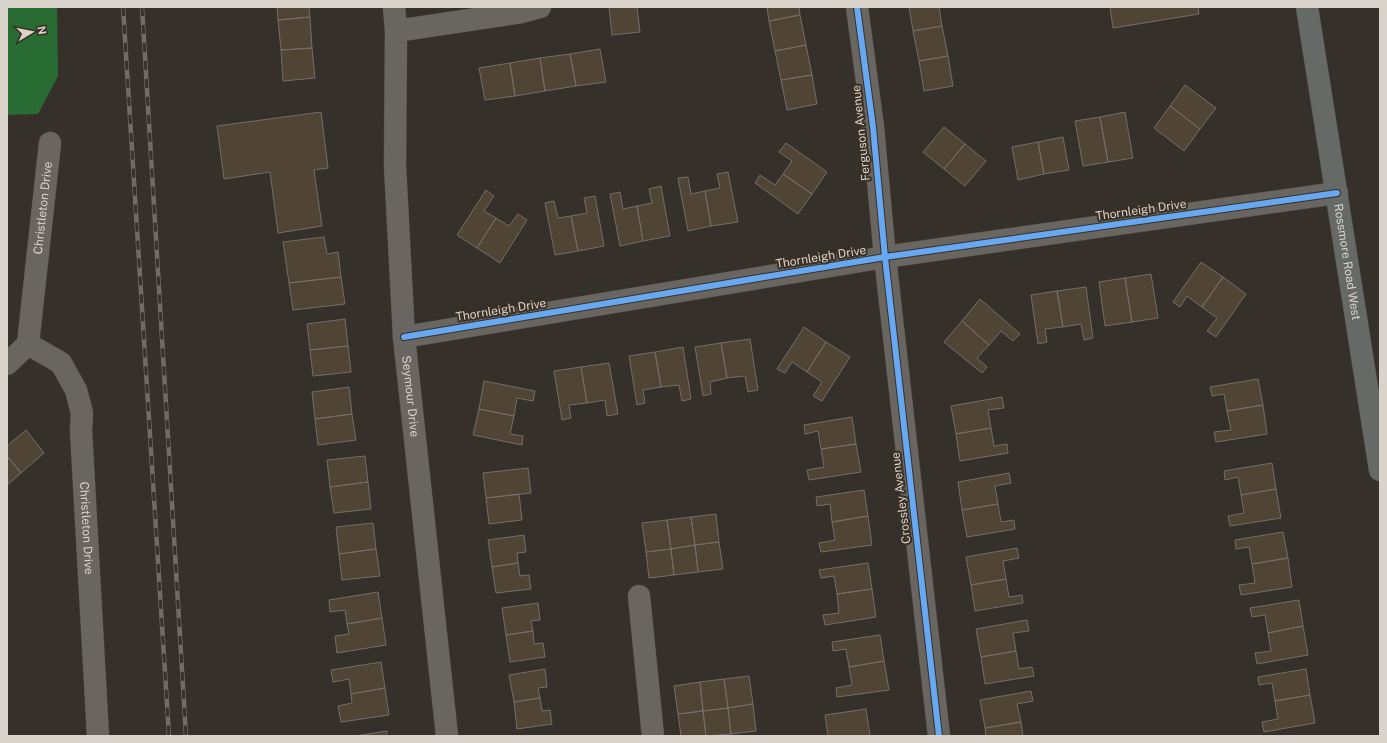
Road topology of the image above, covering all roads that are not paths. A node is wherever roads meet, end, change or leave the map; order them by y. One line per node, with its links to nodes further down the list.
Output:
1 (394, 7): 5 (street, Seymour Drive)
2 (540, 7): 5 (street)
3 (857, 7): 8 (street, Ferguson Avenue)
4 (1307, 7): 7 (main road, Rossmore Road West)
5 (396, 31): 9 (street, Seymour Drive)
6 (50, 143): 10 (street, Christleton Drive)
7 (1337, 193): 8 (street, Thornleigh Drive); 12 (main road, Rossmore Road West)
8 (885, 257): 9 (street, Thornleigh Drive); 17 (street, Crossley Avenue)
9 (404, 337): 15 (street, Seymour Drive)
10 (28, 344): 11 (street); 14 (street, Christleton Drive)
11 (7, 364)
12 (1380, 470)
13 (639, 596): 16 (street)
14 (98, 736)
15 (447, 736)
16 (653, 736)
17 (940, 736)

